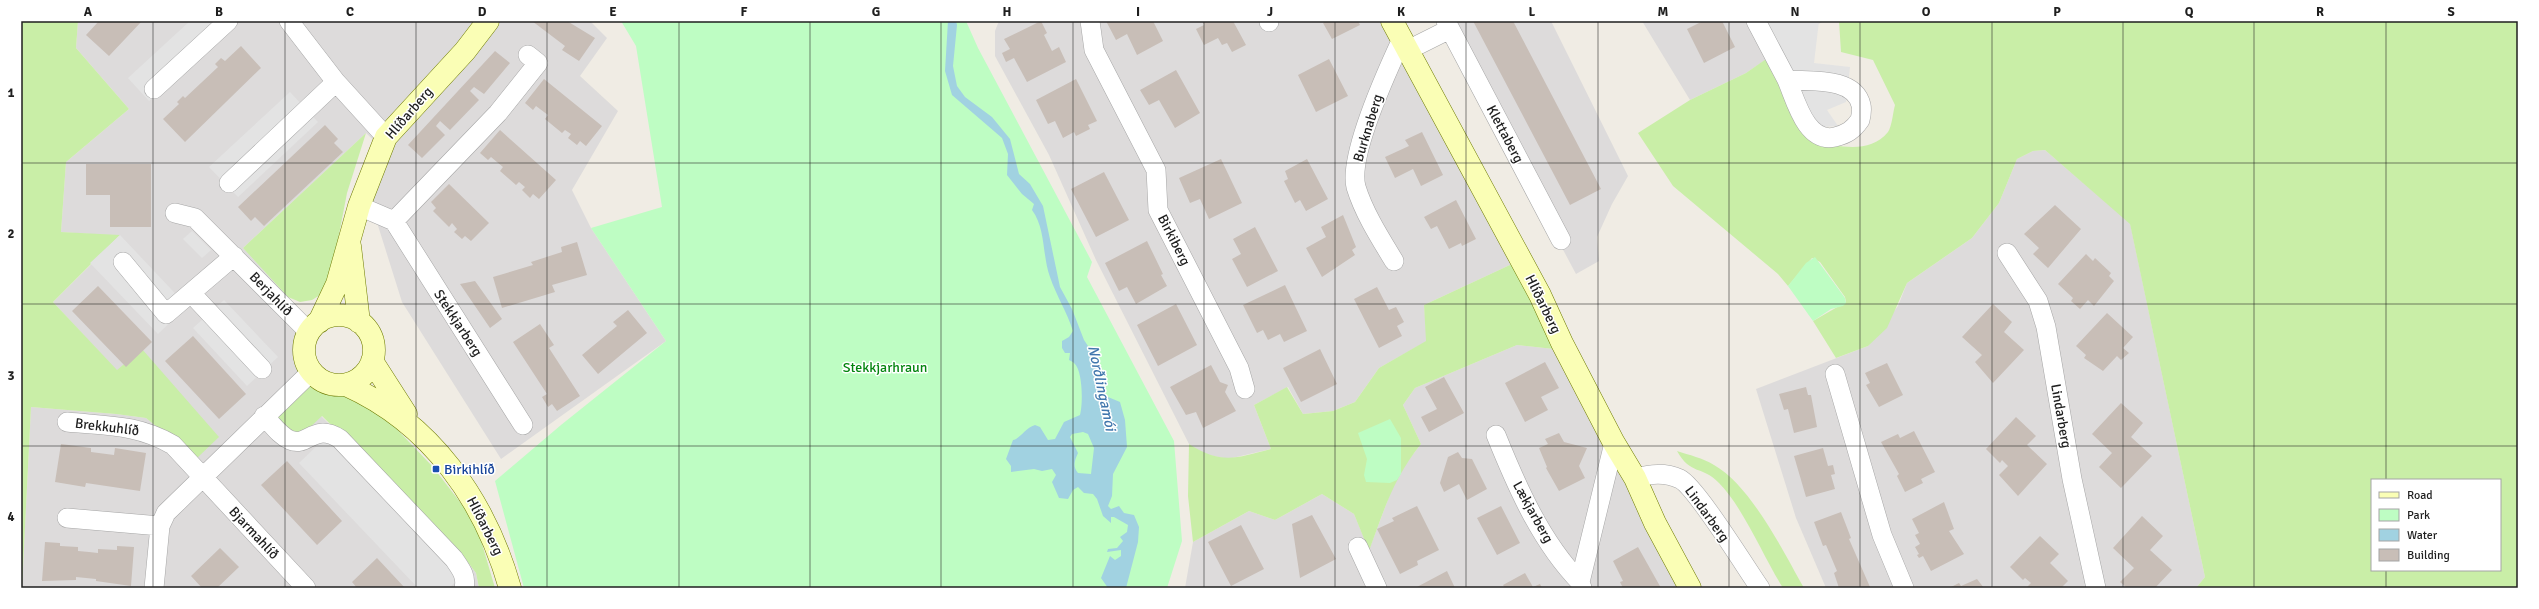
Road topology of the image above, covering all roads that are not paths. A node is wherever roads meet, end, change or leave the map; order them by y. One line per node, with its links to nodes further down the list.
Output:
1 (228, 21): 11 (street)
2 (289, 21): 10 (street)
3 (488, 21): 12 (street, Hlíðarberg)
4 (1090, 21): 31 (street, Birkiberg)
5 (1756, 21): 9 (street)
6 (1448, 25): 7 (street, Klettaberg); 17 (street, Klettaberg)
7 (1401, 37): 21 (street, Burknaberg); 37 (street, Hlíðarberg)
8 (528, 55): 16 (street)
9 (1787, 80)
10 (336, 82): 12 (street); 13 (street)
11 (154, 89)
12 (386, 137): 14 (street, Hlíðarberg)
13 (229, 183)
14 (359, 206): 16 (street); 18 (street, Hlíðarberg)
15 (175, 213): 20 (street, Berjahlíð)
16 (394, 221): 34 (street, Stekkjarberg)
17 (1561, 240)
18 (349, 243): 24 (street, Hlíðarberg); 25 (street, Hlíðarberg)
19 (2007, 253): 52 (street, Lindarberg)
20 (234, 256): 23 (street); 25 (street, Berjahlíð)
21 (1394, 261)
22 (123, 262): 23 (street)
23 (191, 292): 27 (street)
24 (359, 322): 25 (street); 26 (street)
25 (314, 327): 28 (street)
26 (372, 361): 30 (street); 35 (street, Hlíðarberg)
27 (262, 369)
28 (312, 372): 30 (street); 32 (street)
29 (1835, 374): 51 (street)
30 (346, 385): 35 (street, Hlíðarberg)
31 (1245, 389)
32 (264, 416): 38 (street); 46 (street)
33 (67, 422): 38 (street, Brekkuhlíð)
34 (523, 425)
35 (419, 433): 47 (street, Hlíðarberg)
36 (1496, 435): 43 (street, Lækjarberg)
37 (1614, 443): 39 (street, Hlíðarberg); 43 (street, Lækjarberg)
38 (202, 477): 41 (street); 45 (street, Bjarmahlíð)
39 (1635, 478): 49 (street, Hlíðarberg); 50 (street, Lindarberg)
40 (67, 518): 41 (street)
41 (160, 526): 44 (street)
42 (1358, 547): 48 (street)
43 (1581, 585)
44 (154, 588)
45 (306, 588)
46 (464, 588)
47 (510, 588)
48 (1376, 588)
49 (1690, 588)
50 (1760, 588)
51 (1904, 588)
52 (2096, 588)

